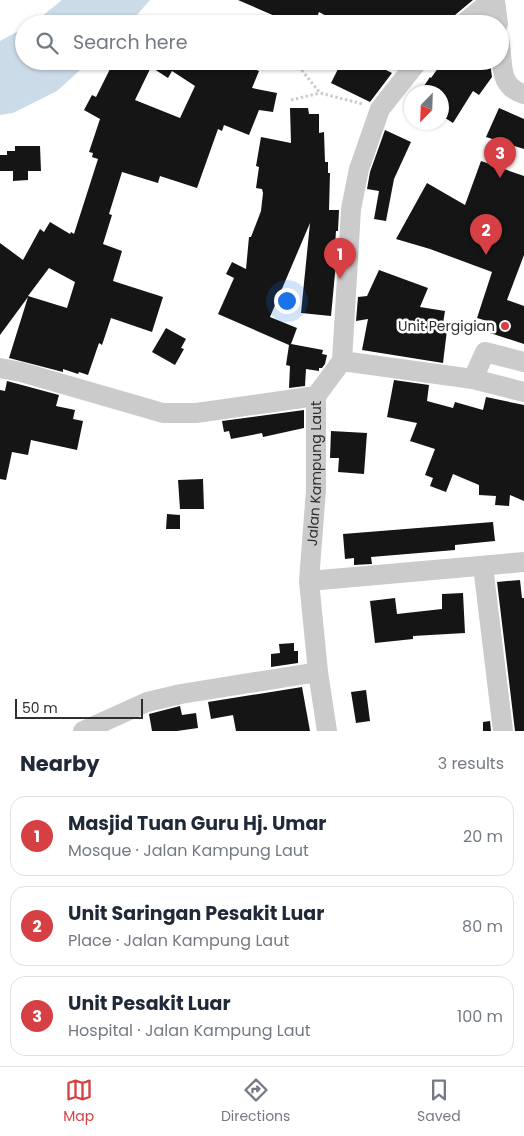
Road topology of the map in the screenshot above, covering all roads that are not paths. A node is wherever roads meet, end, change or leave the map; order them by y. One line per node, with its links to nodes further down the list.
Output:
1 (493, 0): 2 (street); 3 (street)
2 (474, 15)
3 (496, 15)
4 (411, 70): 7 (street)
5 (504, 70): 6 (street)
6 (524, 94)
7 (342, 361): 10 (street); 12 (street, Jalan Kampung Laut)
8 (524, 362): 10 (street)
9 (0, 368): 12 (street)
10 (473, 379): 11 (street)
11 (524, 392)
12 (316, 396): 15 (street, Jalan Kampung Laut)
13 (524, 562): 14 (street)
14 (483, 566): 15 (street); 19 (street)
15 (309, 581): 16 (street, Jalan Kampung Laut)
16 (318, 672): 17 (street); 18 (street, Jalan Kampung Laut)
17 (83, 731)
18 (328, 731)
19 (503, 731)

